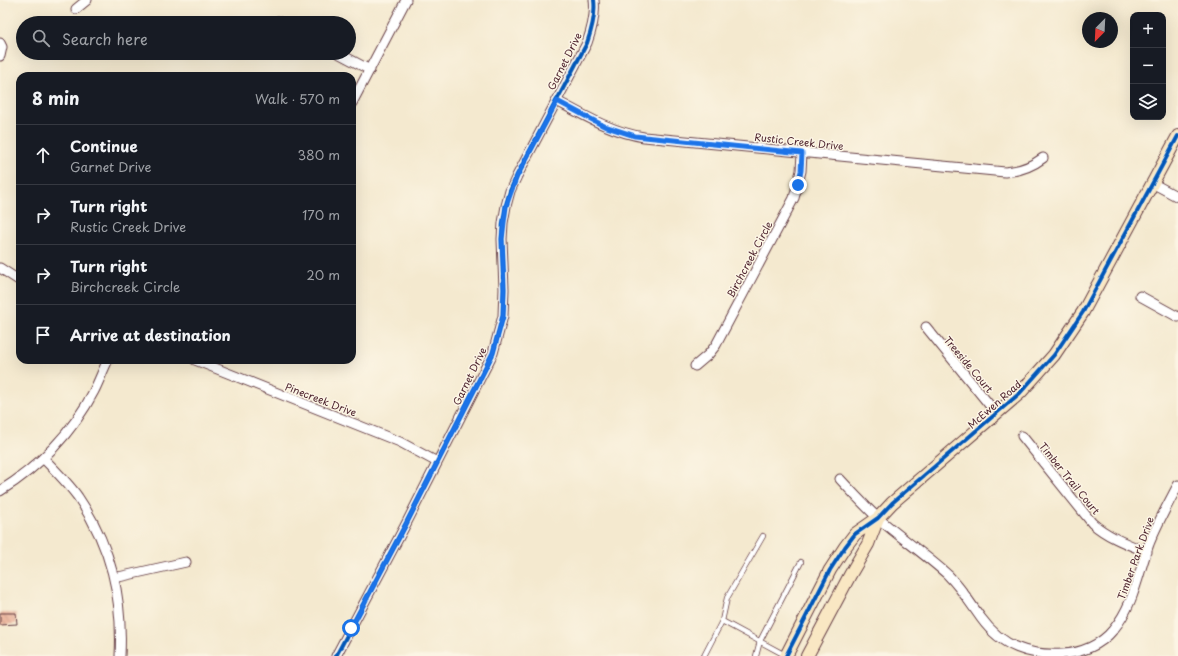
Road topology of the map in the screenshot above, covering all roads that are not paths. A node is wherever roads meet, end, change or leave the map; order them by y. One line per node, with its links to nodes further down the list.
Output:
1 (87, 0): 4 (street)
2 (406, 0): 8 (street)
3 (594, 0): 10 (street, Garnet Drive)
4 (76, 9)
5 (0, 43): 6 (street)
6 (0, 56)
7 (351, 60): 8 (street)
8 (370, 70): 9 (street)
9 (356, 96)
10 (557, 101): 12 (street, Rustic Creek Drive); 27 (street, Garnet Drive)
11 (1178, 136): 14 (street, McEwen Road)
12 (802, 153): 13 (street, Rustic Creek Drive); 23 (street, Birchcreek Circle)
13 (1043, 158)
14 (1152, 184): 15 (street); 24 (street, McEwen Road)
15 (1178, 198)
16 (0, 268): 17 (street)
17 (16, 278)
18 (1140, 296): 19 (street)
19 (1178, 317)
20 (926, 327): 24 (street, Treeside Court)
21 (106, 364): 26 (street)
22 (216, 364): 27 (street, Pinecreek Drive)
23 (695, 366)
24 (996, 413): 31 (street, McEwen Road)
25 (1022, 436): 33 (street, Timber Trail Court)
26 (44, 458): 30 (street); 36 (street)
27 (437, 462): 42 (street, Garnet Drive)
28 (840, 479): 31 (street, Timber Park Drive)
29 (1178, 485): 33 (street, Timber Park Drive)
30 (0, 491)
31 (878, 518): 40 (street, Timber Park Drive); 45 (street, McEwen Road); 46 (street, McEwen Road)
32 (763, 536): 37 (lane)
33 (1147, 552): 39 (street, Timber Park Drive)
34 (186, 562): 36 (street)
35 (801, 562): 38 (lane)
36 (114, 578): 41 (street)
37 (722, 621): 38 (lane); 43 (lane)
38 (760, 641): 44 (lane); 45 (lane)
39 (1091, 652): 40 (street, Timber Park Drive)
40 (1019, 653)
41 (120, 656)
42 (336, 656)
43 (704, 656)
44 (756, 656)
45 (786, 656)
46 (807, 656)

